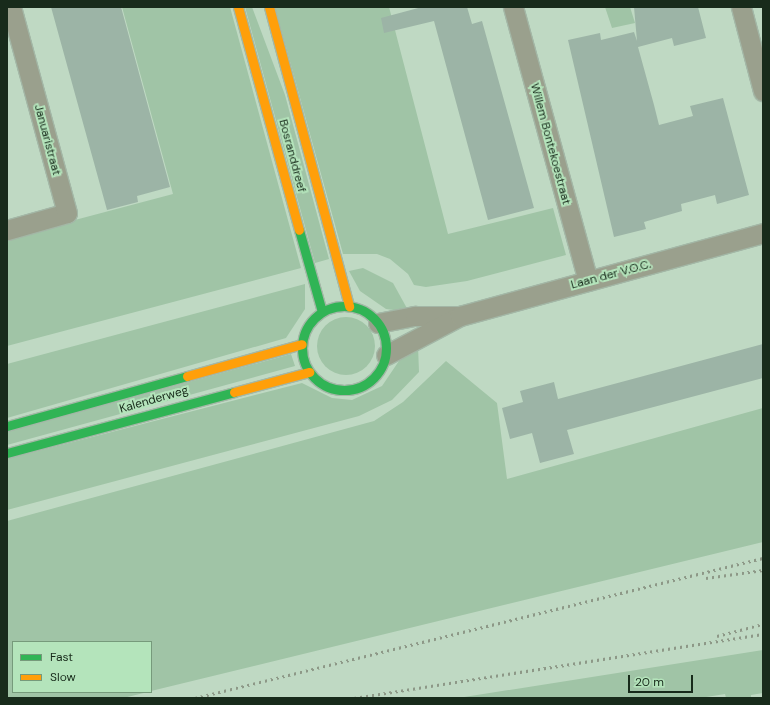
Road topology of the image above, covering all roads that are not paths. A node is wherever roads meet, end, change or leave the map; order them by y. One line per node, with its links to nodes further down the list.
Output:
1 (11, 7): 7 (street, Januaristraat)
2 (238, 7): 11 (main road, Bosranddreef)
3 (269, 7): 10 (main road, Bosranddreef)
4 (513, 7): 9 (street, Willem Bontekoestraat)
5 (741, 7): 6 (street)
6 (763, 91)
7 (7, 230)
8 (763, 233): 9 (street, Laan der V.O.C.)
9 (588, 281): 12 (street, Laan der V.O.C.)
10 (349, 306): 11 (main road); 13 (main road)
11 (322, 312): 14 (main road)
12 (460, 316): 13 (street, Laan der V.O.C.); 15 (street, Laan der V.O.C.)
13 (378, 322): 15 (main road)
14 (302, 344): 16 (main road); 17 (main road, Kalenderweg)
15 (386, 355): 16 (main road)
16 (309, 372): 18 (main road, Kalenderweg)
17 (7, 426)
18 (7, 453)

